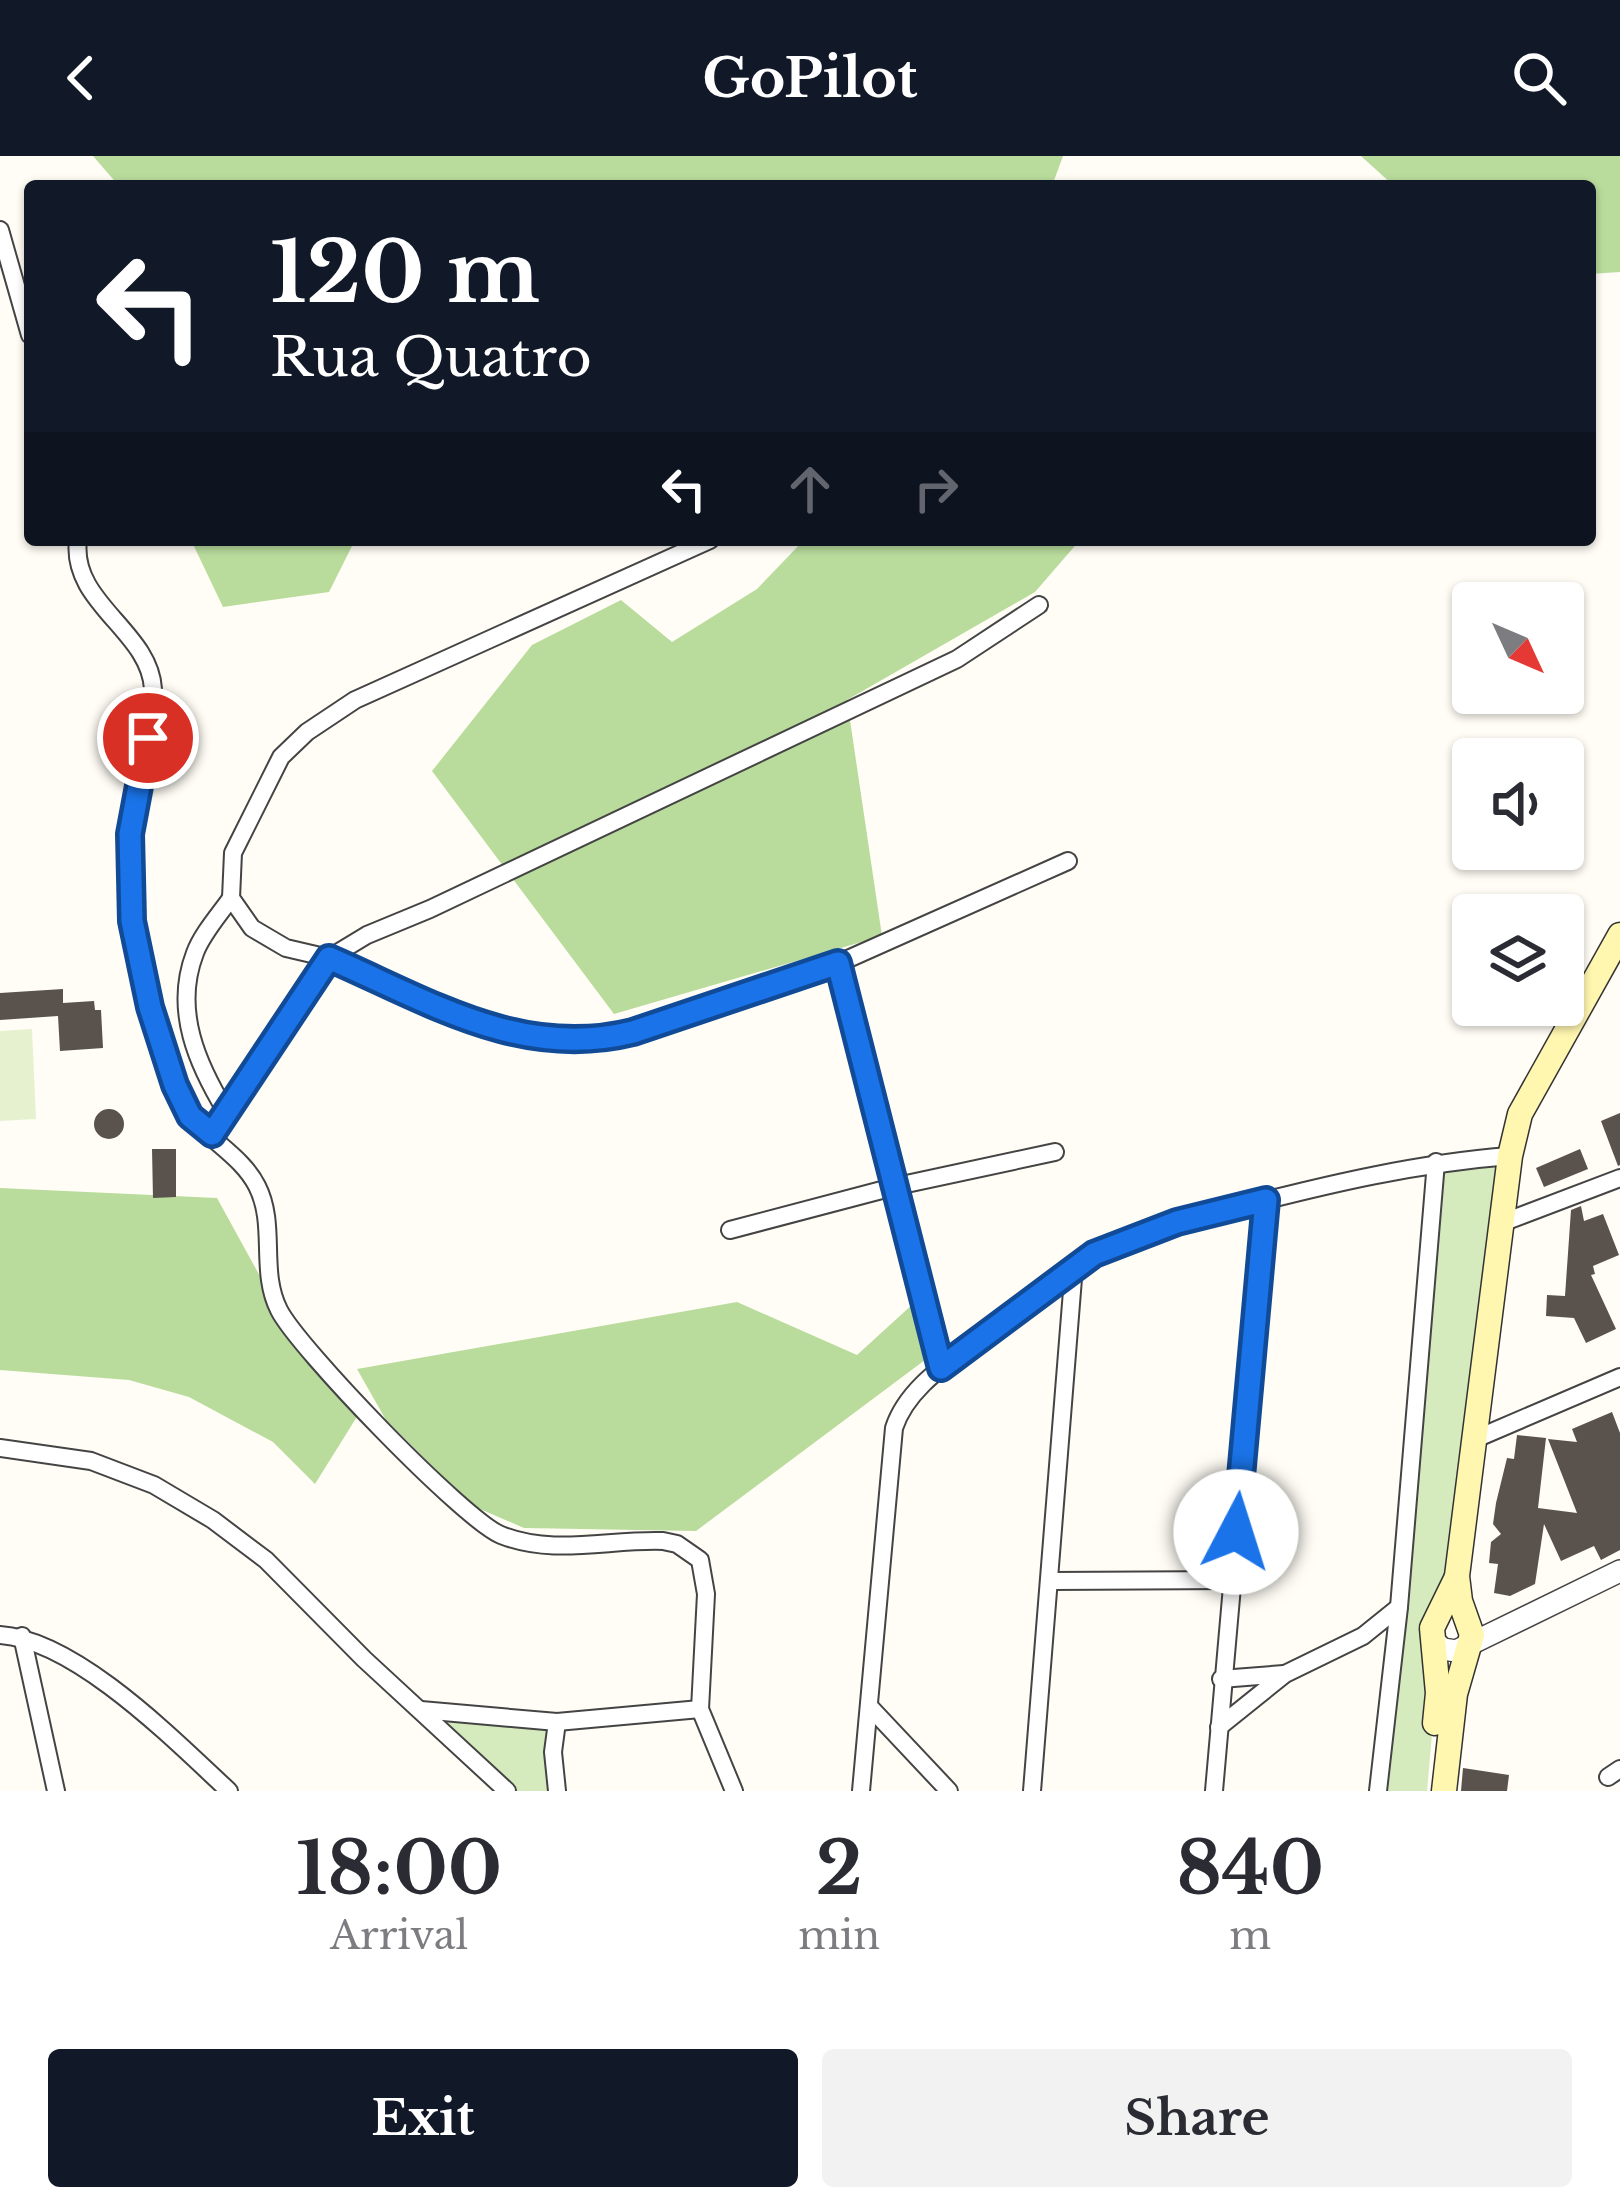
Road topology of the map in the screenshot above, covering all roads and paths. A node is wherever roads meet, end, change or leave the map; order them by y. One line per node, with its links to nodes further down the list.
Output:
1 (0, 230): 2 (street)
2 (24, 314)
3 (79, 546): 12 (street)
4 (697, 546): 7 (street)
5 (1040, 605): 9 (street)
6 (1068, 862): 10 (street)
7 (231, 898): 9 (street); 11 (street)
8 (1620, 935): 14 (main road)
9 (329, 958): 10 (street); 11 (street)
10 (838, 963): 17 (street)
11 (226, 1113): 12 (street)
12 (212, 1134): 42 (street)
13 (1055, 1151): 17 (street)
14 (1510, 1156): 15 (street); 19 (main road)
15 (1436, 1162): 18 (street); 30 (street)
16 (1620, 1178): 19 (street)
17 (897, 1186): 20 (street); 22 (street)
18 (1266, 1200): 21 (street); 28 (street)
19 (1499, 1224): 24 (main road)
20 (730, 1230)
21 (1074, 1267): 22 (street); 29 (street)
22 (941, 1368): 41 (street)
23 (1620, 1377): 24 (street)
24 (1473, 1440): 27 (main road)
25 (0, 1448): 43 (street)
26 (1620, 1571): 32 (street)
27 (1457, 1576): 31 (main road); 33 (main road)
28 (1232, 1580): 29 (street); 40 (street)
29 (1051, 1581): 53 (street)
30 (1399, 1607): 36 (street); 38 (street)
31 (1465, 1612): 32 (street); 33 (street); 37 (main road)
32 (1510, 1626): 37 (street)
33 (1436, 1628): 37 (street); 56 (main road)
34 (0, 1635): 35 (street)
35 (22, 1636): 46 (street); 47 (street)
36 (1363, 1636): 38 (street); 39 (street)
37 (1467, 1646): 57 (main road)
38 (1394, 1656): 55 (street)
39 (1285, 1674): 40 (street); 45 (street)
40 (1221, 1679): 45 (street)
41 (869, 1706): 51 (street); 52 (street)
42 (700, 1709): 44 (street); 50 (street)
43 (421, 1710): 44 (street); 48 (street)
44 (556, 1722): 49 (street)
45 (1219, 1727): 54 (street)
46 (56, 1791)
47 (230, 1791)
48 (507, 1791)
49 (556, 1791)
50 (734, 1791)
51 (861, 1791)
52 (949, 1791)
53 (1032, 1791)
54 (1214, 1791)
55 (1378, 1791)
56 (1429, 1791)
57 (1444, 1791)

